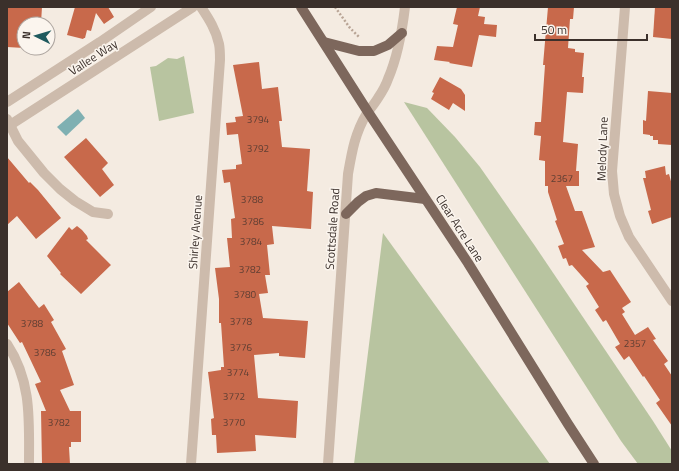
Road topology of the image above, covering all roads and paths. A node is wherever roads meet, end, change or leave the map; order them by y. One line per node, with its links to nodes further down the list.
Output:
1 (151, 7): 11 (street, Vallee Way)
2 (194, 7): 13 (street, Vallee Way)
3 (201, 7): 20 (street, Shirley Avenue)
4 (301, 7): 10 (main road, Clear Acre Lane)
5 (335, 7): 9 (path)
6 (405, 7): 8 (street, Scottsdale Road)
7 (625, 7): 17 (street, Melody Lane)
8 (402, 33): 10 (main road); 12 (street, Scottsdale Road)
9 (363, 39)
10 (324, 42): 12 (main road, Clear Acre Lane)
11 (7, 102)
12 (368, 112): 14 (main road, Clear Acre Lane); 16 (street, Scottsdale Road)
13 (8, 124): 15 (street)
14 (425, 199): 16 (main road); 22 (main road, Clear Acre Lane)
15 (108, 214)
16 (346, 214): 21 (street, Scottsdale Road)
17 (672, 301)
18 (7, 344): 19 (street)
19 (29, 464)
20 (191, 464)
21 (328, 464)
22 (594, 464)

